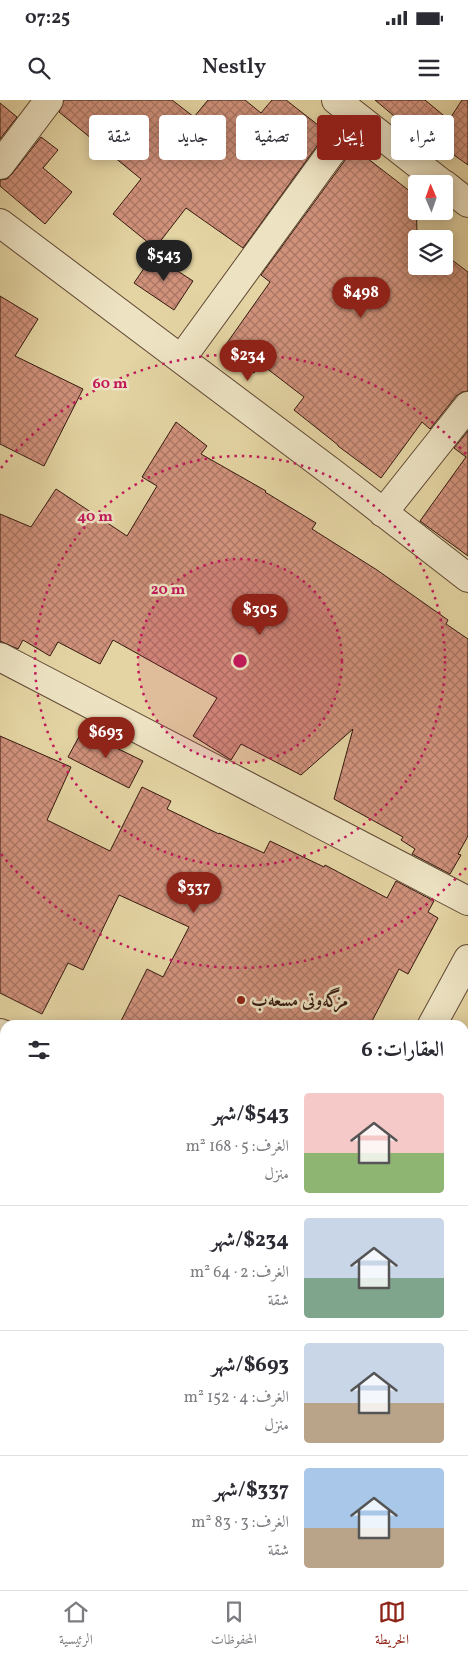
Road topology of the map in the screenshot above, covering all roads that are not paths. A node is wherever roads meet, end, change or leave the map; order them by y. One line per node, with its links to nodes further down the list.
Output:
1 (49, 100): 6 (street)
2 (336, 100): 3 (street)
3 (355, 115)
4 (381, 135): 7 (street)
5 (326, 160): 11 (street)
6 (0, 165)
7 (432, 175)
8 (453, 191): 9 (street)
9 (468, 203)
10 (0, 223): 11 (street)
11 (181, 359): 13 (street)
12 (468, 406): 13 (street)
13 (383, 512): 14 (street)
14 (468, 578)
15 (0, 657): 16 (street)
16 (468, 901)
17 (468, 959): 18 (street)
18 (435, 1020)

